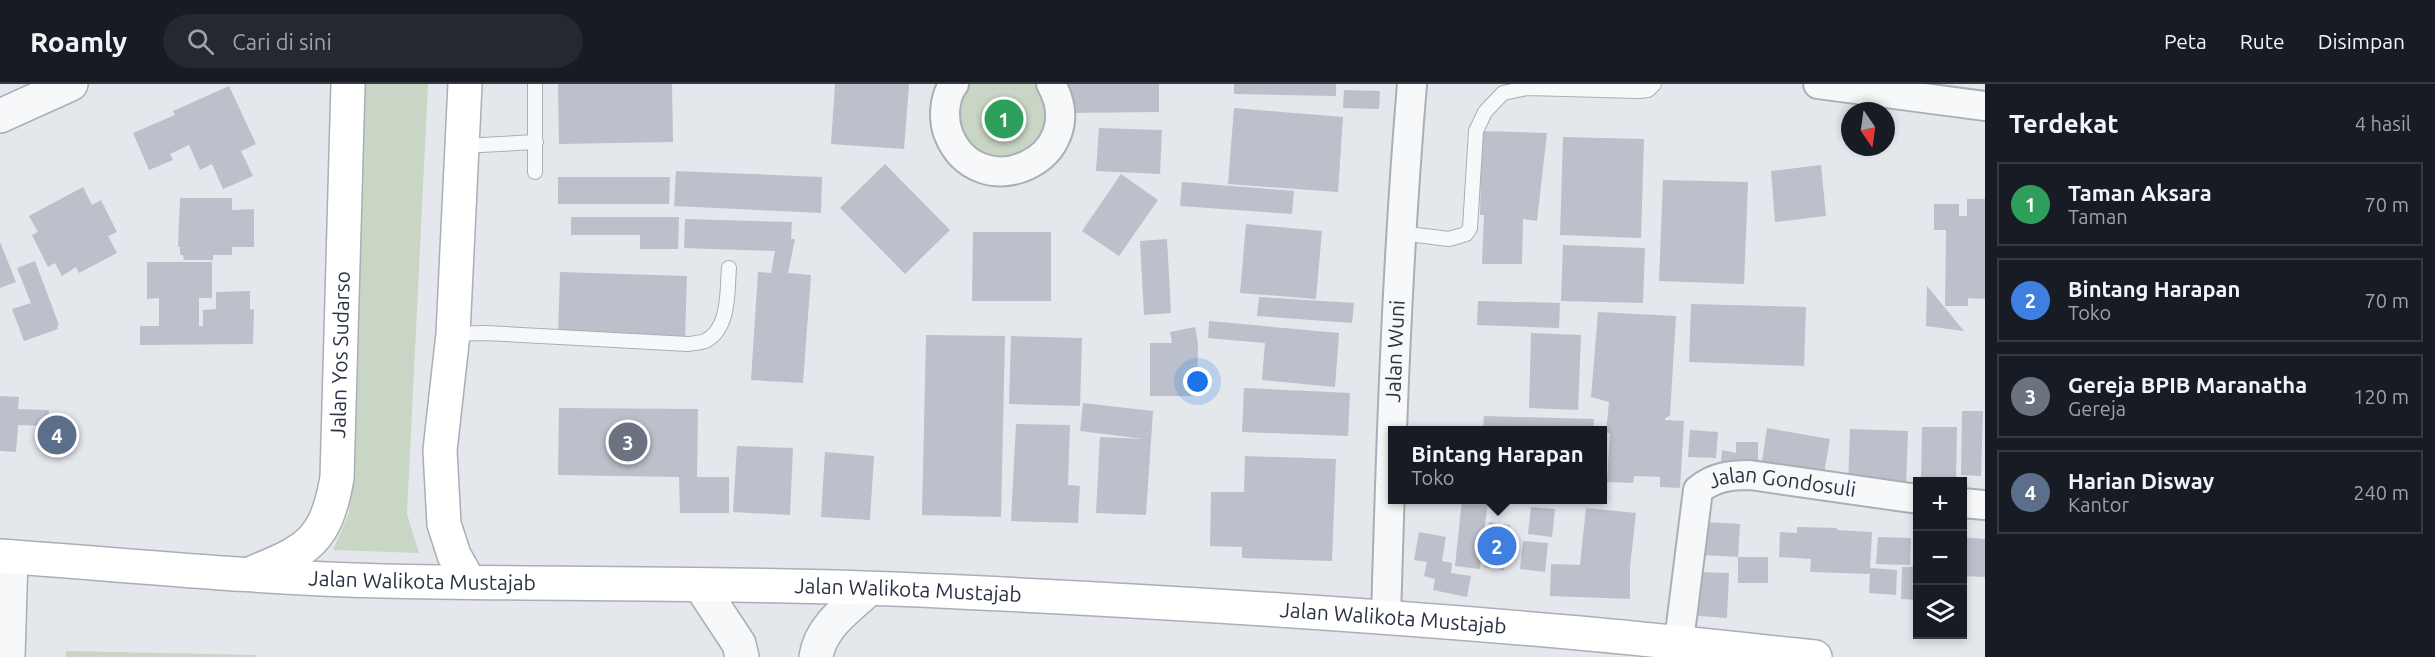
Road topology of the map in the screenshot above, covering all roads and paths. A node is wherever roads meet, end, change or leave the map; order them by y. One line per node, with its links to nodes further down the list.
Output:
1 (71, 84): 11 (street)
2 (348, 84): 24 (main road, Jalan Yos Sudarso)
3 (465, 84): 13 (main road)
4 (535, 84): 12 (lane)
5 (954, 84): 6 (street)
6 (1051, 84)
7 (1412, 84): 15 (street, Jalan Wuni)
8 (1654, 84): 15 (lane)
9 (1818, 84): 10 (street)
10 (1985, 106)
11 (0, 116)
12 (536, 142): 13 (lane); 14 (lane)
13 (462, 146): 17 (main road)
14 (535, 172)
15 (1400, 233): 18 (street, Jalan Wuni)
16 (729, 268): 17 (lane)
17 (453, 334): 25 (main road)
18 (1390, 426)
19 (1913, 498): 29 (street, Jalan Gondosuli)
20 (1967, 503): 22 (street)
21 (1388, 504): 28 (street, Jalan Wuni)
22 (1985, 505)
23 (5, 557): 24 (main road, Jalan Walikota Mustajab); 30 (street)
24 (243, 576): 25 (main road, Jalan Walikota Mustajab)
25 (469, 582): 26 (main road, Jalan Walikota Mustajab)
26 (700, 585): 27 (main road, Jalan Walikota Mustajab); 31 (street)
27 (869, 589): 28 (main road, Jalan Walikota Mustajab); 32 (street)
28 (1386, 619): 29 (main road, Jalan Walikota Mustajab)
29 (1677, 650): 33 (main road, Jalan Walikota Mustajab)
30 (8, 657)
31 (741, 657)
32 (816, 657)
33 (1815, 657)

